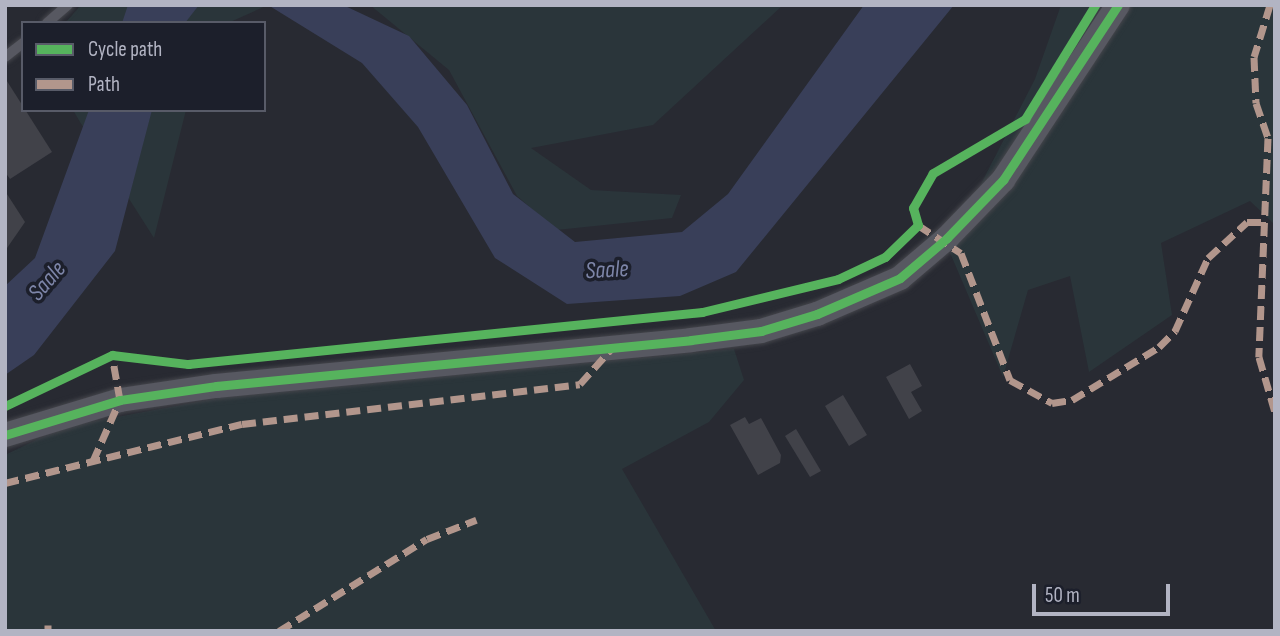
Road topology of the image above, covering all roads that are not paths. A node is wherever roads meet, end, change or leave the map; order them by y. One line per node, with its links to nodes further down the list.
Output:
1 (68, 5): 3 (lane)
2 (1118, 5): 6 (street)
3 (49, 21)
4 (21, 45): 5 (lane)
5 (5, 57)
6 (5, 435)

